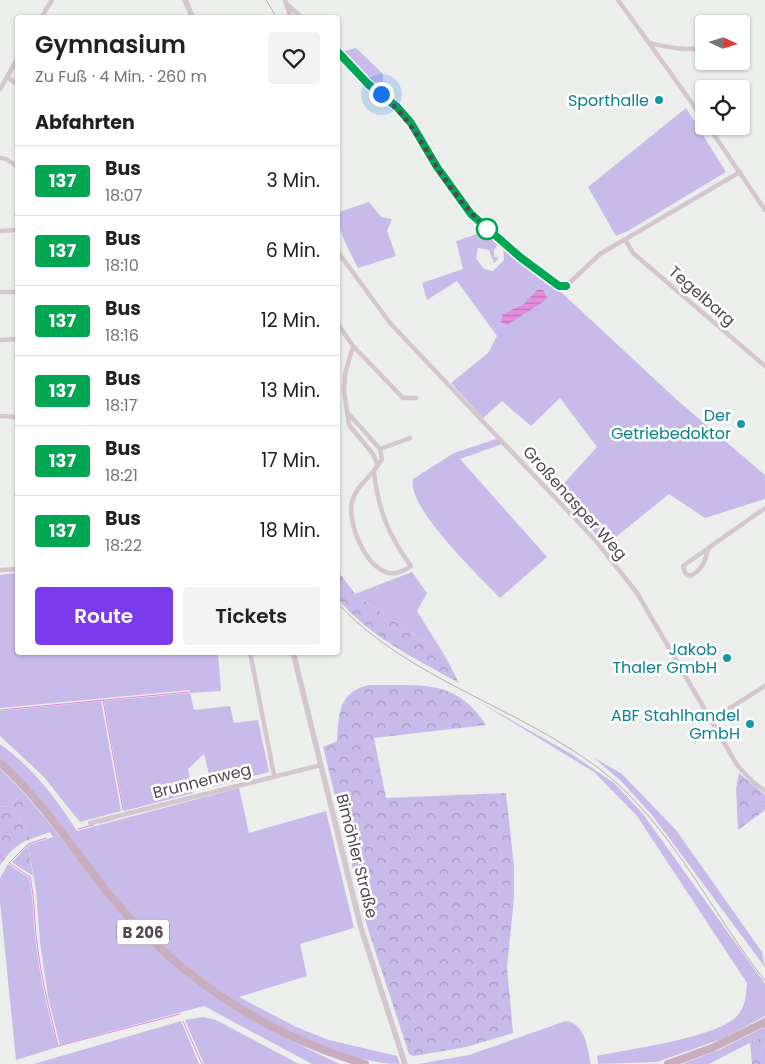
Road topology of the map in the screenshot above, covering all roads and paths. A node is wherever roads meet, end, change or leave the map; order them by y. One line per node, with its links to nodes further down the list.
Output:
1 (52, 0): 5 (street)
2 (185, 0): 6 (street)
3 (618, 0): 9 (street)
4 (286, 2): 7 (street); 8 (street)
5 (43, 15)
6 (192, 15)
7 (289, 15)
8 (299, 15)
9 (649, 43): 10 (street); 16 (street)
10 (695, 49)
11 (340, 54): 24 (street)
12 (15, 63): 13 (street)
13 (7, 77): 14 (street); 15 (street)
14 (15, 83)
15 (0, 89)
16 (695, 107)
17 (714, 135): 20 (street)
18 (0, 158): 19 (street)
19 (15, 165)
20 (740, 172): 21 (street); 24 (street)
21 (765, 210)
22 (15, 230): 23 (street)
23 (0, 231)
24 (626, 241): 32 (street, Tegelbarg)
25 (340, 255): 52 (street, Großenasper Weg)
26 (0, 292): 27 (street)
27 (15, 292)
28 (340, 327): 31 (street)
29 (0, 340): 30 (street)
30 (15, 340)
31 (353, 346): 33 (street); 34 (street)
32 (765, 366)
33 (416, 398)
34 (348, 413): 38 (street); 39 (street)
35 (0, 416): 36 (street)
36 (15, 417)
37 (410, 438): 38 (street)
38 (380, 449): 39 (street)
39 (378, 465): 40 (street)
40 (374, 472): 40 (street)
41 (765, 508): 42 (street)
42 (708, 550): 42 (street)
43 (15, 569): 44 (street)
44 (0, 570)
45 (251, 655): 51 (street)
46 (295, 655): 50 (street, Bimöhler Straße)
47 (765, 686): 48 (street)
48 (722, 713)
49 (0, 763): 55 (main road, B 206)
50 (321, 765): 51 (street, Brunnenweg); 57 (street, Bimöhler Straße)
51 (274, 775): 53 (street, Brunnenweg)
52 (765, 791)
53 (90, 823)
54 (765, 1022): 58 (main road)
55 (351, 1062): 56 (main road, B 206)
56 (365, 1064)
57 (405, 1064)
58 (668, 1064)

